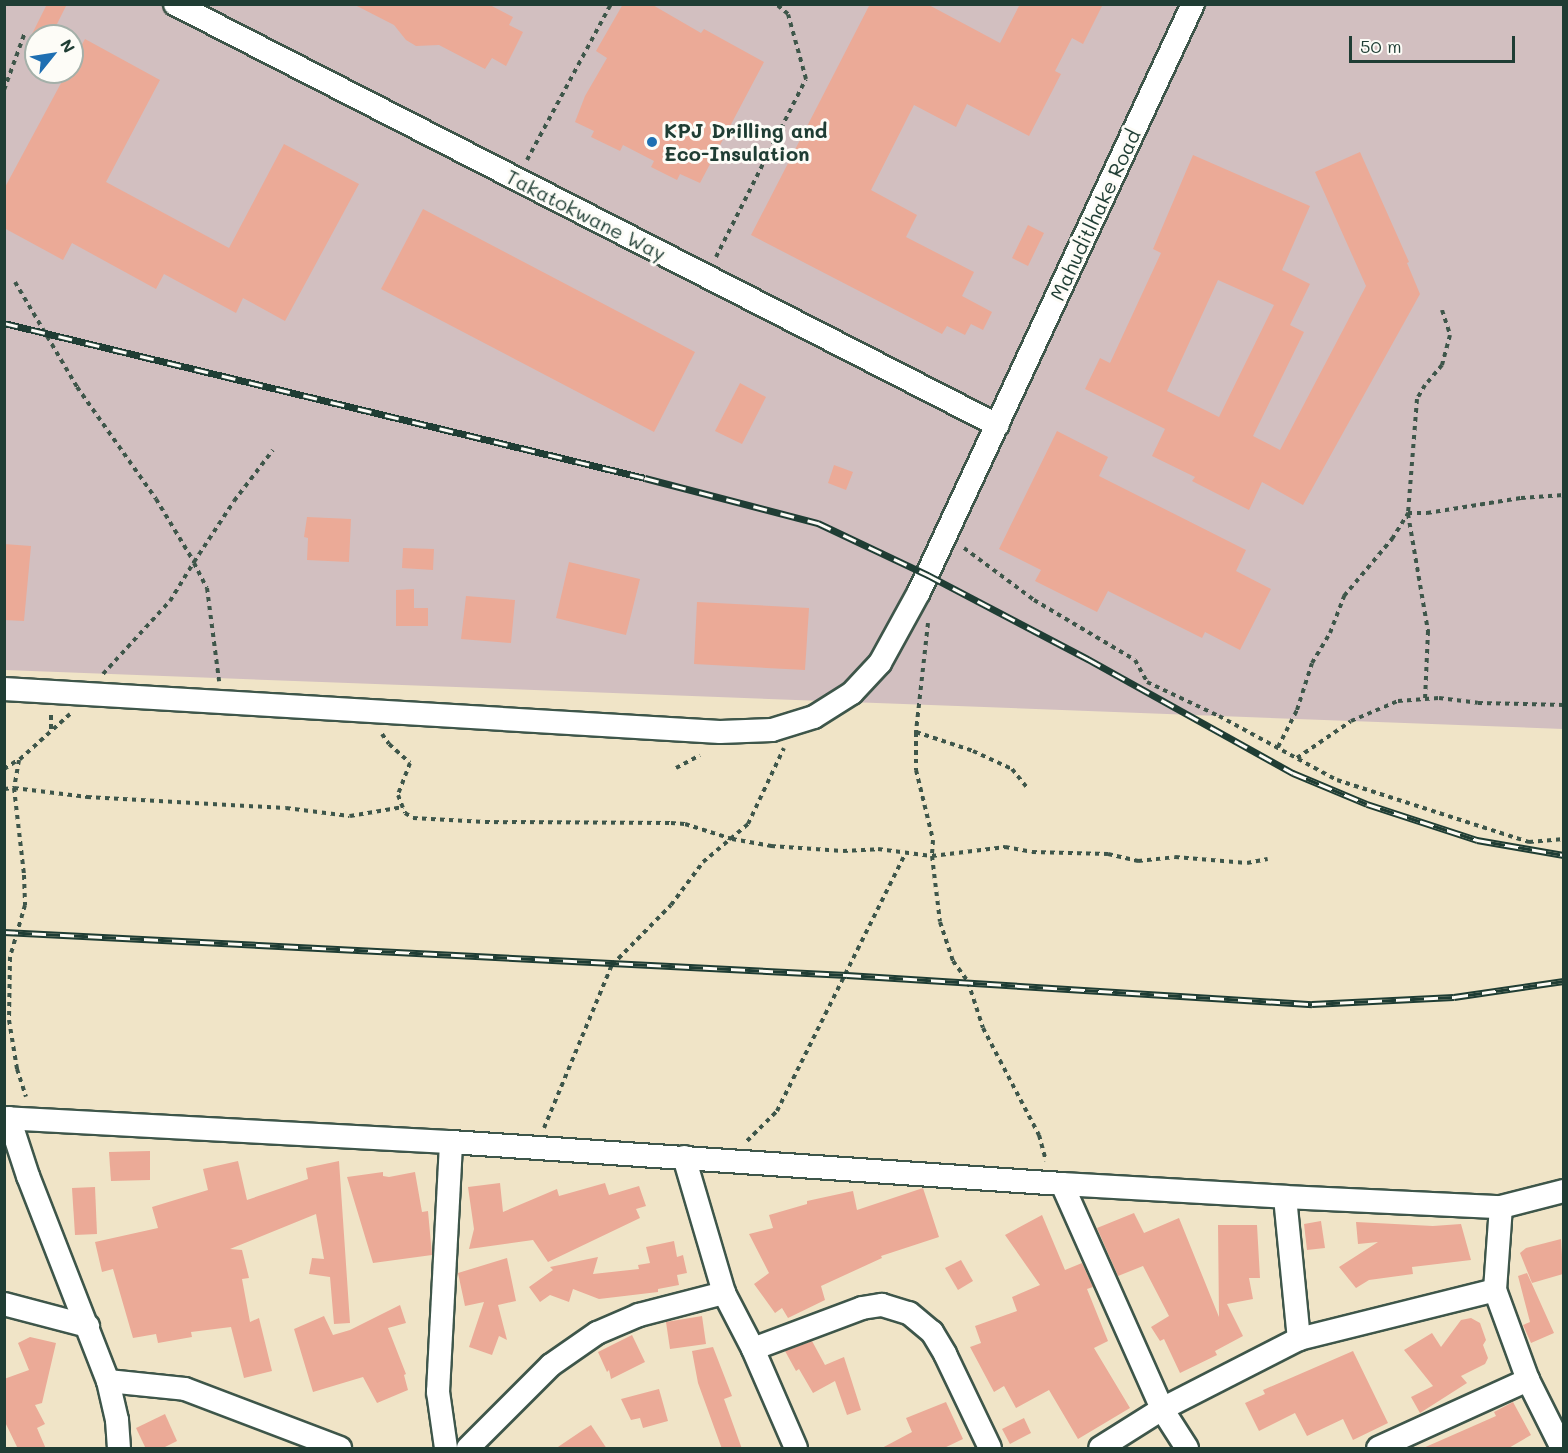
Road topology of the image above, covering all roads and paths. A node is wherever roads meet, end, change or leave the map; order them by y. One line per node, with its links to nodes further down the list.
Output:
1 (175, 4): 7 (street, Takatokwane Way)
2 (611, 4): 7 (path)
3 (776, 4): 8 (path)
4 (1193, 4): 11 (street, Mahuditlhake Road)
5 (24, 35): 6 (path)
6 (5, 91)
7 (516, 179): 8 (street, Takatokwane Way)
8 (706, 276): 11 (street, Takatokwane Way)
9 (15, 282): 16 (path)
10 (1442, 310): 14 (path)
11 (997, 425): 24 (street, Mahuditlhake Road)
12 (273, 450): 16 (path)
13 (1563, 495): 14 (path)
14 (1408, 513): 20 (path); 26 (path)
15 (956, 555): 26 (path)
16 (194, 562): 19 (path); 21 (path)
17 (928, 622): 25 (path)
18 (4, 689): 19 (street, Mahuditlhake Road)
19 (84, 694): 21 (street, Mahuditlhake Road); 28 (path)
20 (1425, 701): 22 (path); 27 (path)
21 (221, 702): 23 (street, Mahuditlhake Road)
22 (1563, 705)
23 (371, 711): 24 (street, Mahuditlhake Road); 33 (path)
24 (791, 725): 34 (path)
25 (916, 732): 32 (path); 37 (path)
26 (1278, 747): 27 (path)
27 (1297, 758): 35 (path)
28 (19, 760): 29 (path); 30 (path)
29 (4, 769)
30 (14, 788): 31 (path); 33 (path); 39 (path)
31 (4, 789)
32 (1028, 789)
33 (403, 807): 34 (path)
34 (732, 839): 36 (path); 43 (path)
35 (1563, 839)
36 (905, 854): 37 (path); 45 (path)
37 (932, 856): 38 (path); 47 (path)
38 (1268, 859)
39 (9, 1020): 40 (path); 41 (path)
40 (4, 1025)
41 (30, 1107)
42 (7, 1118): 44 (street); 55 (street)
43 (540, 1139)
44 (451, 1142): 46 (street); 63 (street)
45 (745, 1144)
46 (684, 1157): 48 (street); 53 (street)
47 (1046, 1164)
48 (1062, 1184): 50 (street); 60 (street)
49 (1563, 1191): 51 (street)
50 (1285, 1197): 51 (street); 56 (street)
51 (1501, 1207): 52 (street)
52 (1495, 1290): 56 (street); 58 (street)
53 (724, 1293): 57 (street); 64 (street)
54 (4, 1304): 55 (street)
55 (88, 1326): 59 (street)
56 (1299, 1339): 60 (street)
57 (753, 1350): 65 (street); 66 (street)
58 (1528, 1380): 69 (street); 70 (street)
59 (108, 1381): 61 (street); 62 (street)
60 (1162, 1409): 67 (street); 68 (street)
61 (119, 1449)
62 (340, 1449)
63 (446, 1449)
64 (468, 1449)
65 (796, 1449)
66 (990, 1449)
67 (1100, 1449)
68 (1187, 1449)
69 (1378, 1449)
70 (1562, 1449)

